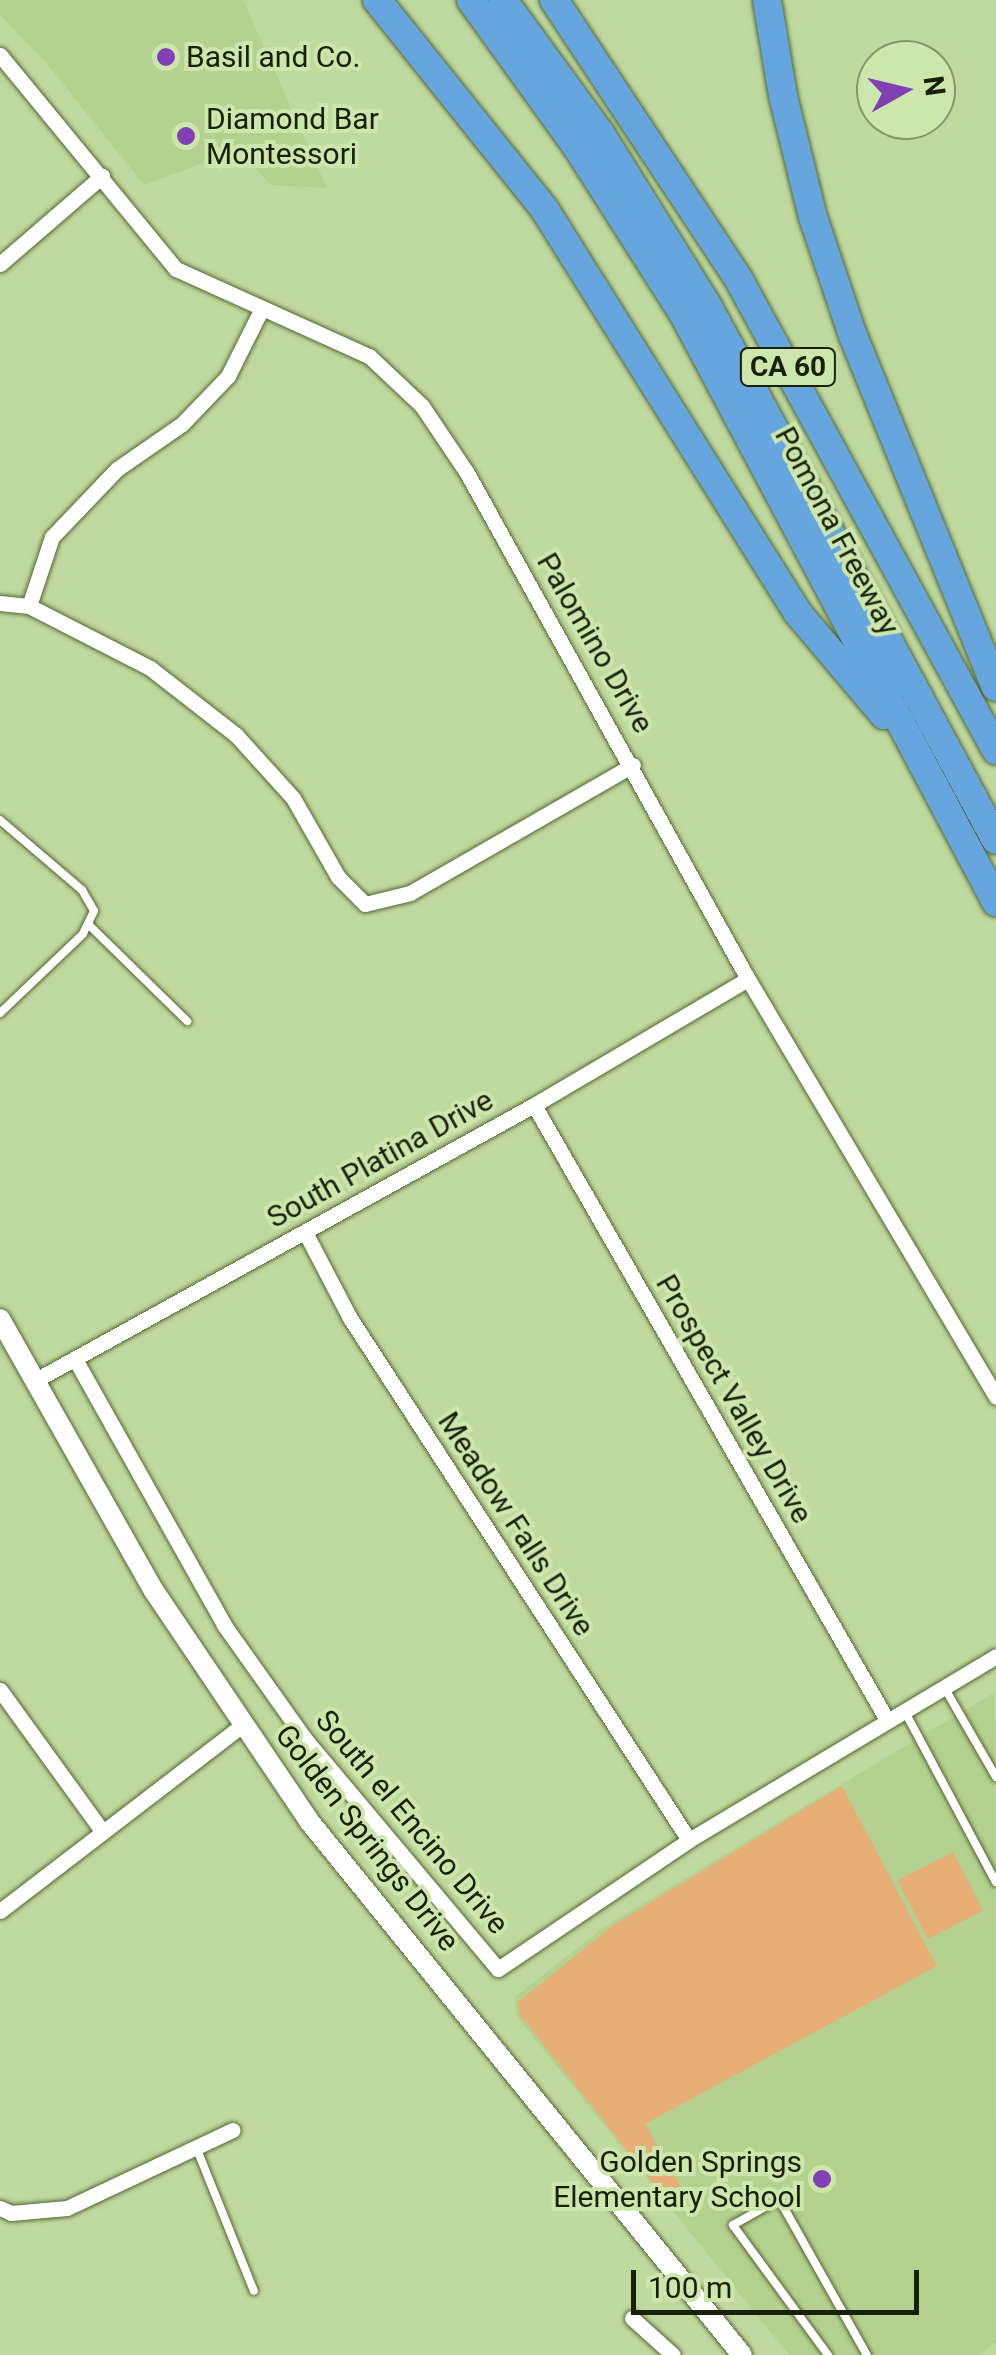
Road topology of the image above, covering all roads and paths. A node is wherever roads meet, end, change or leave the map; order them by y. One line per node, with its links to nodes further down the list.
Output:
1 (376, 0): 16 (highway)
2 (472, 0): 16 (highway, Pomona Freeway / CA 60)
3 (503, 0): 20 (highway)
4 (519, 0): 18 (highway)
5 (554, 0): 15 (highway, Pomona Freeway / CA 60)
6 (767, 0): 14 (highway)
7 (0, 55): 8 (street, Palomino Drive)
8 (6, 72): 9 (street, Palomino Drive)
9 (102, 176): 10 (street); 11 (street, Palomino Drive)
10 (0, 264)
11 (261, 310): 13 (street); 17 (street, Palomino Drive)
12 (0, 603): 13 (street)
13 (28, 606): 17 (street)
14 (996, 687)
15 (996, 750)
16 (915, 753): 21 (highway, Pomona Freeway / CA 60)
17 (633, 766): 23 (street, Palomino Drive)
18 (996, 809)
19 (0, 820): 22 (lane)
20 (996, 840)
21 (996, 902)
22 (88, 924): 24 (lane); 25 (lane)
23 (748, 979): 26 (street, South Platina Drive); 31 (street, Palomino Drive)
24 (0, 1014)
25 (188, 1022)
26 (534, 1105): 27 (street, South Platina Drive); 36 (street, Prospect Valley Drive)
27 (305, 1232): 29 (street, South Platina Drive); 40 (street, Meadow Falls Drive)
28 (0, 1319): 30 (main road, Golden Springs Drive)
29 (75, 1359): 30 (street, South Platina Drive); 40 (street, South el Encino Drive)
30 (34, 1381): 37 (main road, Golden Springs Drive)
31 (996, 1397)
32 (996, 1656): 33 (street, South el Encino Drive)
33 (944, 1687): 35 (street, South el Encino Drive); 38 (lane)
34 (0, 1690): 39 (street)
35 (904, 1710): 36 (street, South el Encino Drive); 41 (lane)
36 (887, 1720): 40 (street, South el Encino Drive)
37 (242, 1725): 39 (street); 50 (main road, Golden Springs Drive)
38 (996, 1777)
39 (102, 1830): 42 (street)
40 (689, 1840)
41 (996, 1882)
42 (0, 1911)
43 (233, 2130): 44 (street)
44 (196, 2148): 45 (street); 46 (lane)
45 (0, 2208)
46 (254, 2292)
47 (632, 2318): 49 (street)
48 (865, 2352): 51 (lane); 52 (lane)
49 (673, 2355)
50 (742, 2355)
51 (828, 2355)
52 (850, 2355)

